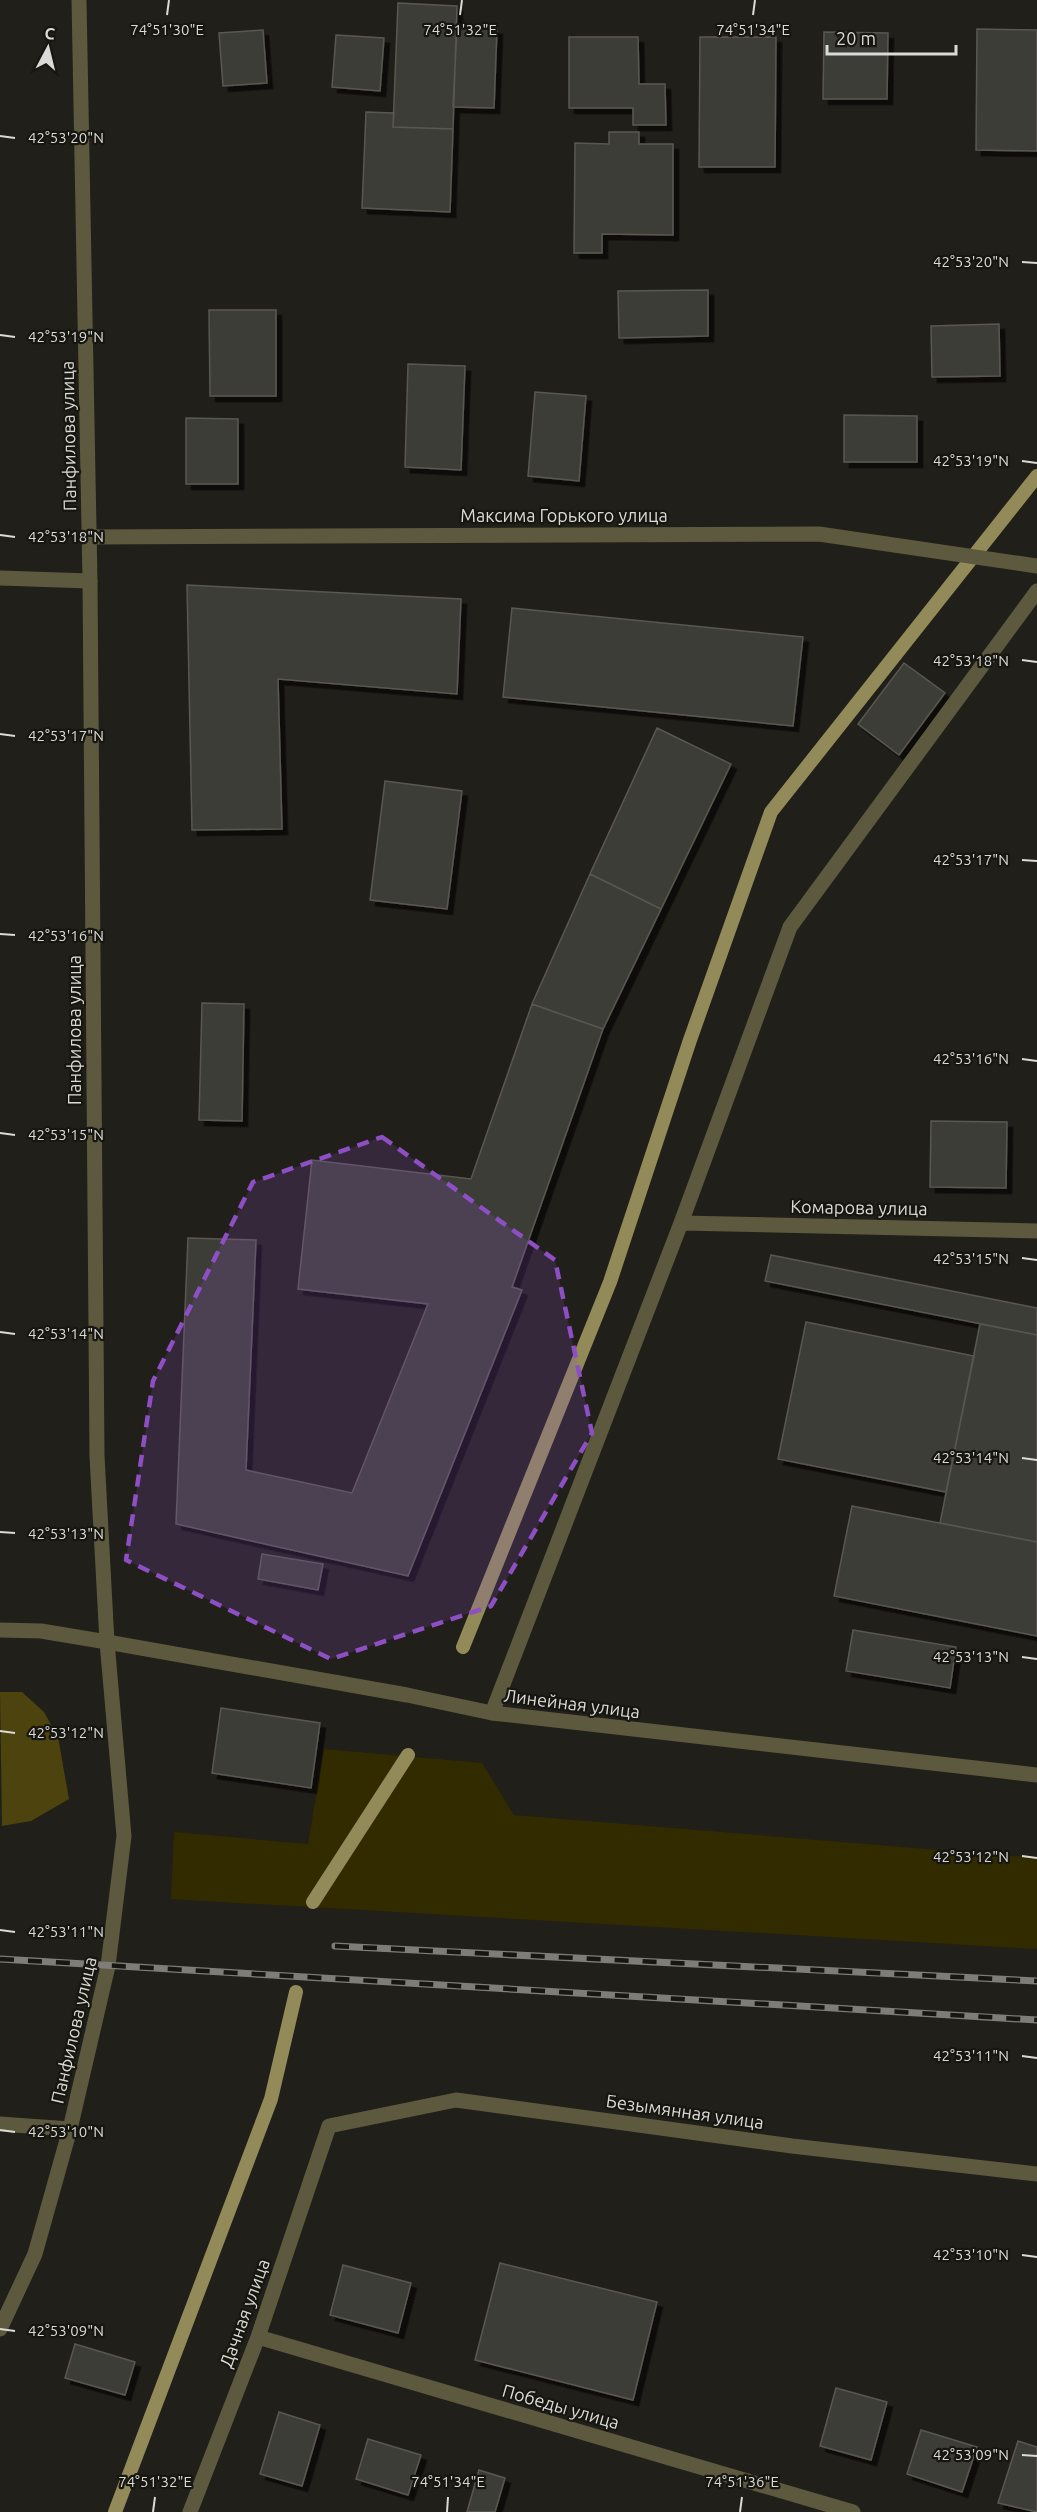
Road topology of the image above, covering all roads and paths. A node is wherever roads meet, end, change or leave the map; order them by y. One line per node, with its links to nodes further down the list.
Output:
1 (79, 0): 2 (street, Панфилова улица)
2 (89, 537): 3 (street, Максима Горького улица); 5 (street, Панфилова улица)
3 (1037, 566)
4 (0, 578): 5 (street)
5 (90, 581): 10 (street, Панфилова улица)
6 (1037, 591): 7 (street)
7 (681, 1223): 8 (street, Комарова улица); 11 (street)
8 (1037, 1231)
9 (0, 1630): 10 (street, Линейная улица)
10 (107, 1642): 11 (street, Линейная улица); 15 (street, Панфилова улица)
11 (492, 1713): 12 (street, Линейная улица)
12 (1037, 1775)
13 (0, 2124): 15 (street)
14 (329, 2126): 16 (street, Безымянная улица); 18 (street, Дачная улица)
15 (70, 2129): 17 (street, Панфилова улица)
16 (1037, 2174)
17 (0, 2329)
18 (258, 2337): 19 (street, Дачная улица); 20 (street, Победы улица)
19 (190, 2512)
20 (853, 2512)

